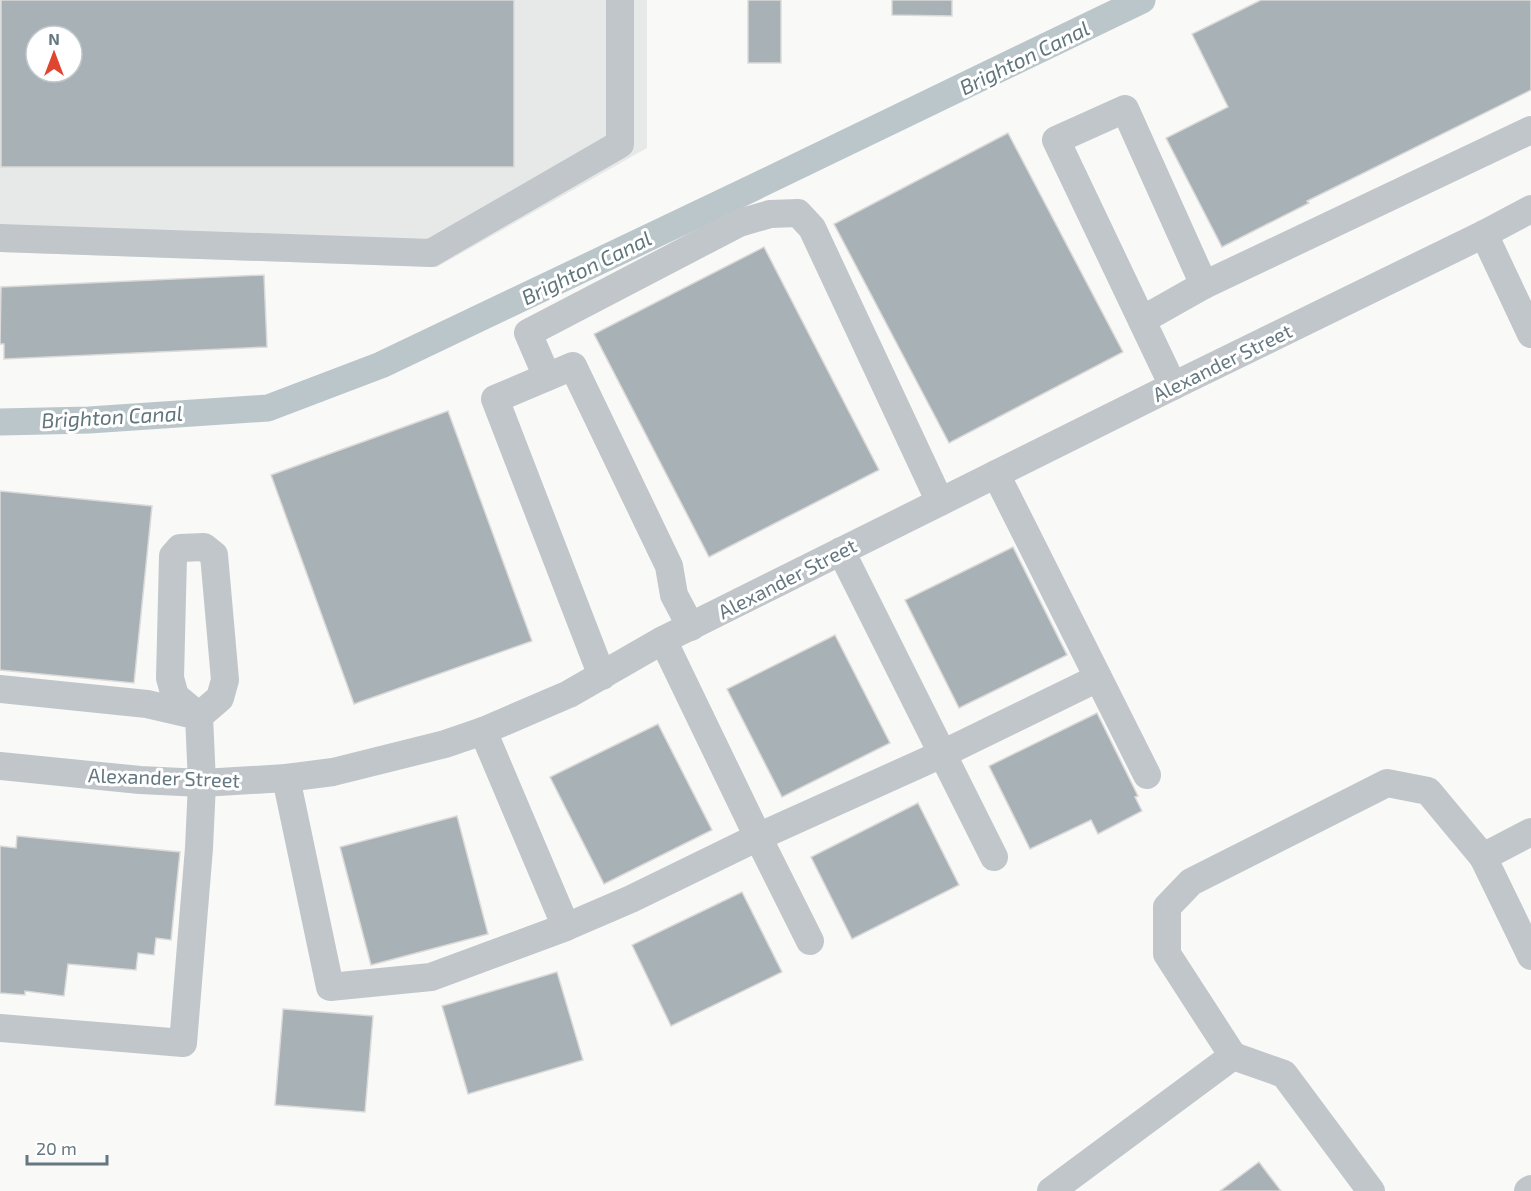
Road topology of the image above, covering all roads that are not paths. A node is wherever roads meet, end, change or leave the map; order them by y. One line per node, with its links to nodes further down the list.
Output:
1 (620, 0): 5 (street)
2 (1531, 130): 6 (street)
3 (1531, 209): 4 (street, Alexander Street)
4 (1484, 234): 8 (street); 10 (street, Alexander Street)
5 (0, 238)
6 (1204, 285): 7 (street); 7 (street)
7 (1142, 320): 10 (street)
8 (1531, 334)
9 (547, 377): 12 (street); 14 (street); 16 (street)
10 (1173, 386): 11 (street, Alexander Street)
11 (996, 474): 12 (street, Alexander Street); 17 (street)
12 (940, 502): 13 (street, Alexander Street)
13 (841, 551): 14 (street, Alexander Street); 21 (street)
14 (691, 627): 15 (street, Alexander Street)
15 (663, 640): 16 (street, Alexander Street); 27 (street)
16 (602, 676): 20 (street, Alexander Street)
17 (1098, 678): 21 (street); 23 (street)
18 (0, 689): 19 (street)
19 (199, 716): 19 (street); 25 (street)
20 (483, 731): 24 (street, Alexander Street); 30 (street)
21 (942, 754): 27 (street); 28 (street)
22 (0, 766): 25 (street, Alexander Street)
23 (1147, 775)
24 (285, 778): 25 (street, Alexander Street); 30 (street)
25 (202, 783): 33 (street)
26 (1531, 832): 29 (street)
27 (758, 837): 30 (street); 31 (street)
28 (994, 856)
29 (1483, 857): 32 (street); 34 (street)
30 (566, 927)
31 (810, 941)
32 (1531, 956)
33 (0, 1028)
34 (1233, 1056): 35 (street); 36 (street)
35 (1051, 1191)
36 (1371, 1191)

